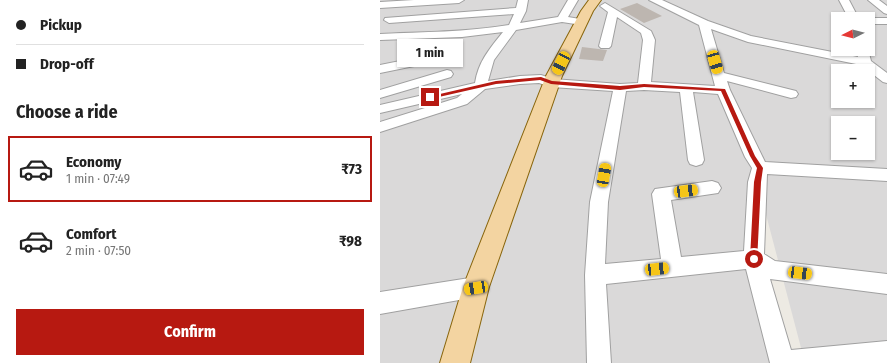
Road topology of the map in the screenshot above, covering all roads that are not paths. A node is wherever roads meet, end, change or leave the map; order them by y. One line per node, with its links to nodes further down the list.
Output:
1 (459, 0): 7 (street)
2 (524, 0): 9 (street)
3 (654, 0): 16 (street)
4 (844, 0): 11 (street)
5 (873, 0): 10 (street)
6 (383, 3): 7 (street)
7 (401, 3): 13 (street)
8 (596, 7): 12 (street); 12 (street); 21 (street); 30 (main road); 32 (street)
9 (521, 11): 13 (street); 17 (street)
10 (887, 11)
11 (850, 12)
12 (562, 19): 17 (street)
13 (389, 20): 18 (street)
14 (875, 21): 15 (street)
15 (887, 21)
16 (704, 23): 19 (street); 22 (street)
17 (512, 27): 20 (street); 31 (street)
18 (380, 30)
19 (731, 33): 22 (street); 25 (street)
20 (380, 37)
21 (605, 46)
22 (711, 48): 29 (street)
23 (864, 56): 25 (street)
24 (420, 61): 26 (street)
25 (865, 62): 28 (street)
26 (380, 69)
27 (447, 74): 35 (street)
28 (887, 79)
29 (721, 82): 34 (street); 36 (street); 40 (street)
30 (551, 83): 31 (street); 33 (street); 47 (main road)
31 (481, 86): 37 (street); 38 (street)
32 (644, 86): 33 (street); 34 (street)
33 (620, 88): 45 (street)
34 (686, 89): 39 (street)
35 (380, 94)
36 (791, 94)
37 (380, 109)
38 (380, 128)
39 (696, 160)
40 (760, 168): 41 (street); 43 (street)
41 (887, 176)
42 (712, 188): 44 (street)
43 (754, 259): 44 (street); 46 (street); 52 (street)
44 (672, 268): 45 (street)
45 (595, 275): 51 (street)
46 (887, 284)
47 (476, 288): 48 (street); 50 (main road)
48 (380, 303)
49 (887, 353): 53 (street)
50 (455, 363)
51 (599, 363)
52 (782, 363)
53 (786, 363)

